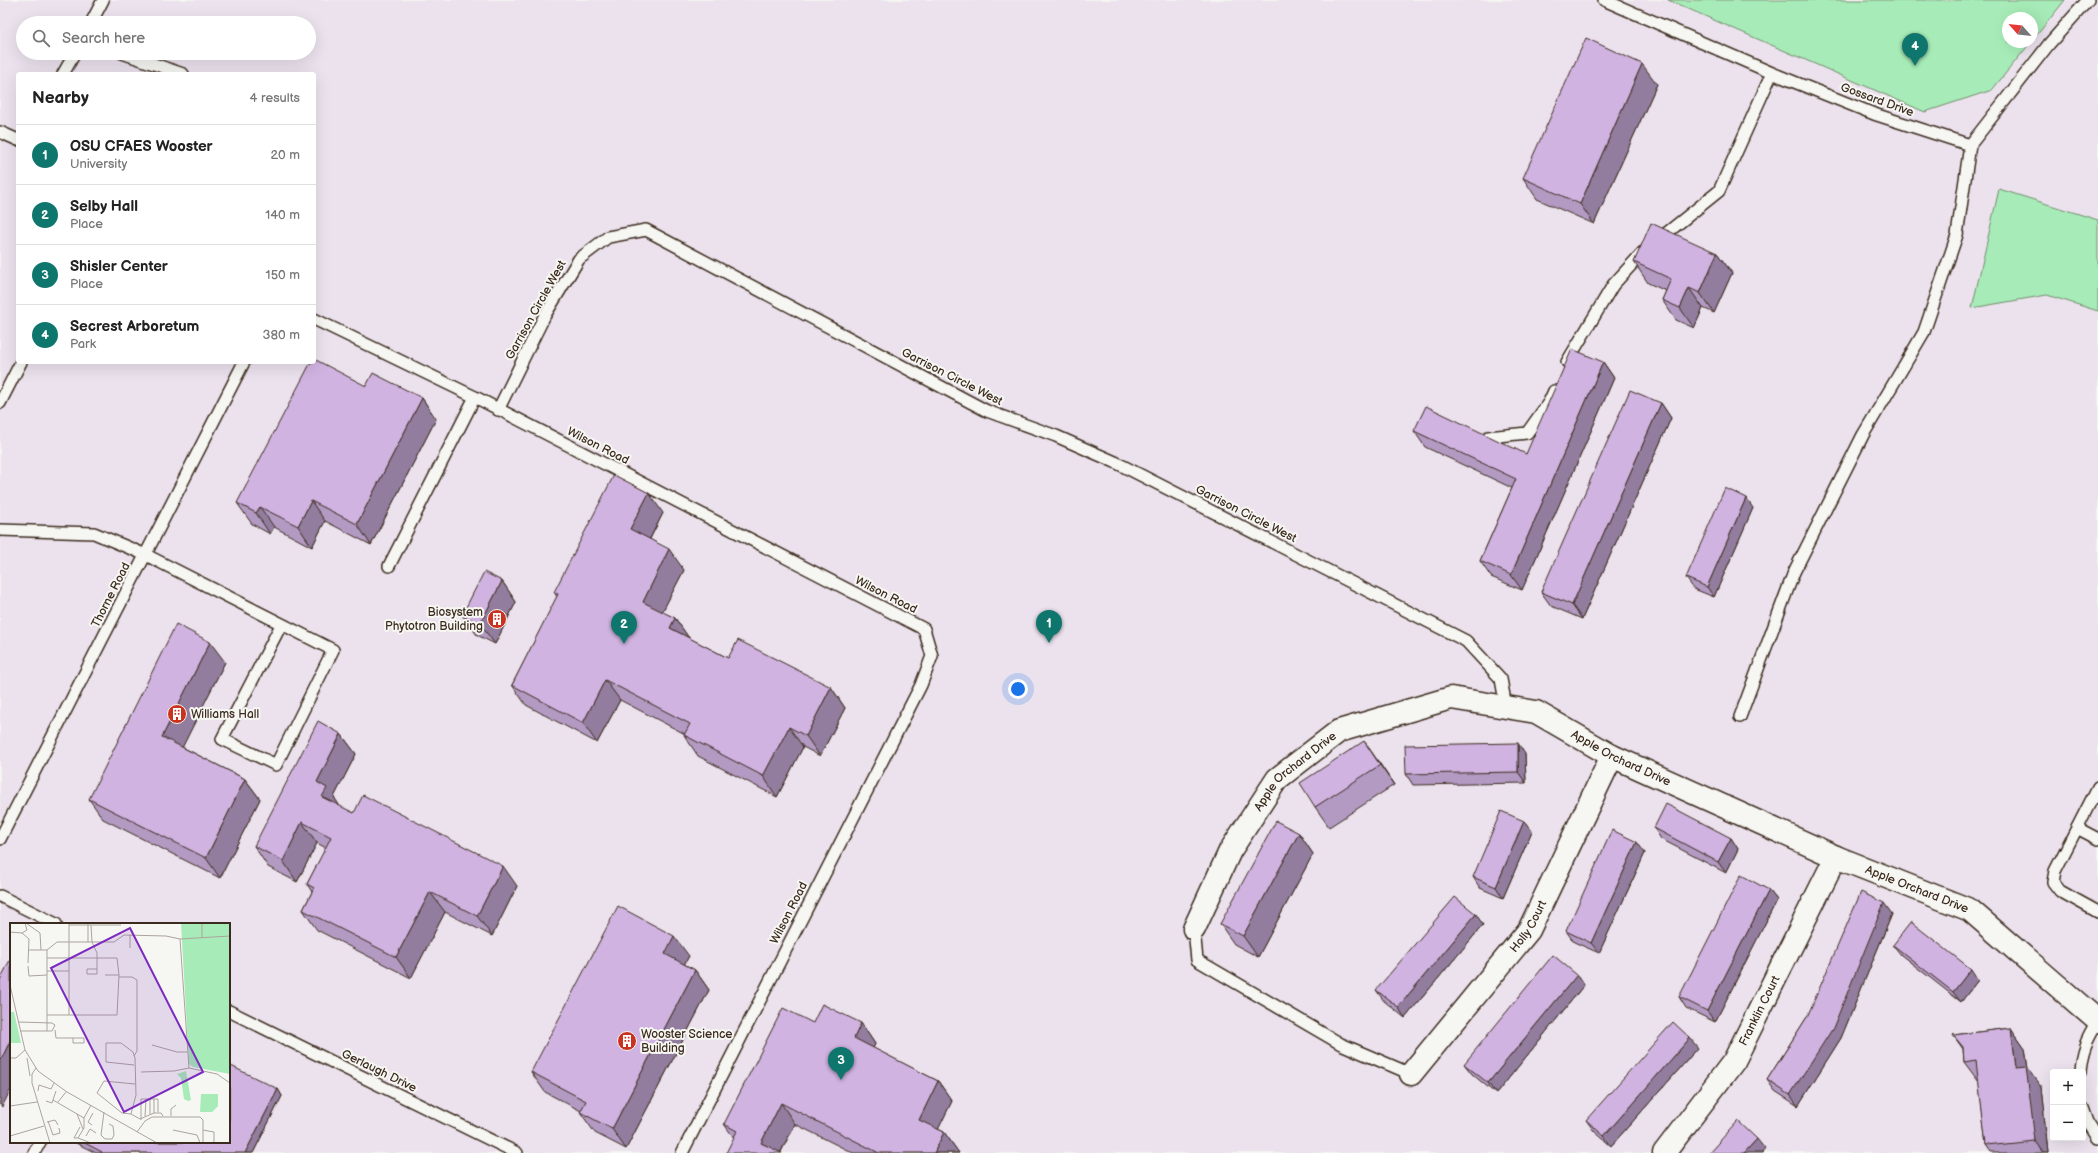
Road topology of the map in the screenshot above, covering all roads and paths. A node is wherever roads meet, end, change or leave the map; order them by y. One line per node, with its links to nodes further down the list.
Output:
1 (103, 0): 4 (lane)
2 (1604, 0): 9 (lane, Gossard Drive)
3 (2088, 0): 12 (lane)
4 (95, 16)
5 (71, 60): 7 (lane)
6 (142, 60): 8 (lane)
7 (64, 72)
8 (177, 72)
9 (1772, 73): 12 (lane, Gossard Drive); 16 (lane)
10 (0, 132): 11 (lane)
11 (16, 139)
12 (1970, 145): 27 (lane)
13 (316, 320): 18 (lane, Wilson Road)
14 (20, 364): 19 (lane)
15 (243, 364): 23 (lane, Thorne Road)
16 (1564, 370)
17 (1558, 383): 21 (lane)
18 (475, 398): 20 (lane, Wilson Road); 24 (lane)
19 (0, 403)
20 (498, 410): 26 (lane, Garrison Circle West); 47 (lane, Wilson Road)
21 (1488, 436)
22 (0, 530): 23 (lane)
23 (146, 555): 25 (lane); 31 (lane, Thorne Road)
24 (389, 566)
25 (281, 625): 25 (lane)
26 (1506, 707): 28 (street, Apple Orchard Drive); 37 (street, Apple Orchard Drive)
27 (1740, 717)
28 (1612, 756): 33 (street, Apple Orchard Drive); 41 (street, Holly Court)
29 (2098, 787): 30 (lane)
30 (2077, 828): 32 (lane); 35 (lane)
31 (0, 839)
32 (2098, 839)
33 (1836, 857): 39 (street, Apple Orchard Drive); 48 (street, Franklin Court)
34 (0, 896): 36 (lane)
35 (2098, 912)
36 (54, 923)
37 (1194, 929): 41 (lane)
38 (230, 1011): 46 (lane, Gerlaugh Drive)
39 (2098, 1021): 40 (lane)
40 (2080, 1069)
41 (1411, 1074)
42 (2086, 1116): 43 (lane)
43 (2098, 1138)
44 (39, 1143): 45 (lane)
45 (34, 1153)
46 (517, 1153)
47 (682, 1153)
48 (1664, 1153)

